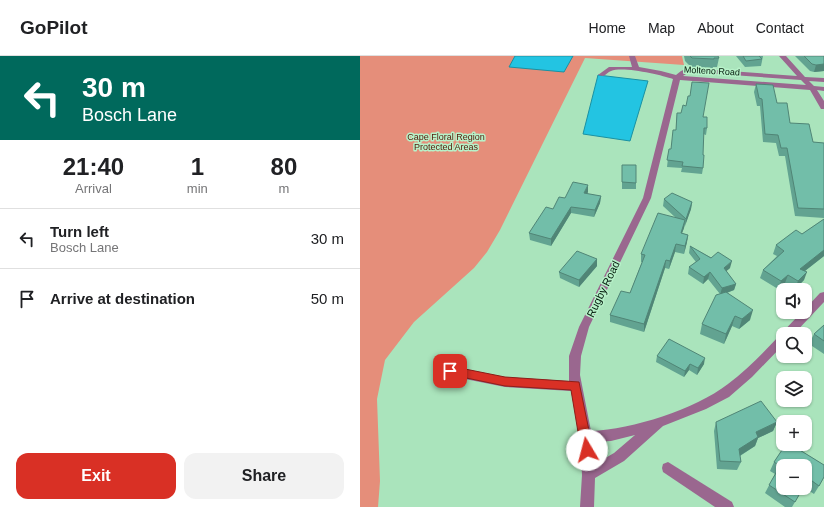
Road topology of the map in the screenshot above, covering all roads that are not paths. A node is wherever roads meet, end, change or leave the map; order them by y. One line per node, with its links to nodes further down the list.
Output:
1 (632, 56): 3 (street)
2 (782, 56): 8 (street)
3 (636, 69): 4 (street, Molteno Road); 7 (street, Molteno Road)
4 (601, 75)
5 (753, 75): 6 (street, Molteno Road); 8 (street, Molteno Road); 10 (street)
6 (708, 76): 7 (street, Molteno Road); 10 (street, Molteno Road)
7 (677, 78): 18 (street, Rugby Road)
8 (803, 79): 9 (street, Molteno Road); 11 (street)
9 (824, 80)
10 (753, 83): 11 (street, Molteno Road)
11 (812, 88): 12 (street, Molteno Road); 13 (street)
12 (824, 89)
13 (824, 107)
14 (824, 296): 15 (street)
15 (794, 327)
16 (776, 345): 19 (street)
17 (450, 371): 18 (street)
18 (575, 386): 20 (street, Rugby Road)
19 (661, 421): 20 (street); 22 (street)
20 (586, 437): 22 (street, Rugby Road)
21 (668, 468): 24 (street)
22 (590, 475): 23 (street, Rugby Road)
23 (587, 507)
24 (728, 507)

